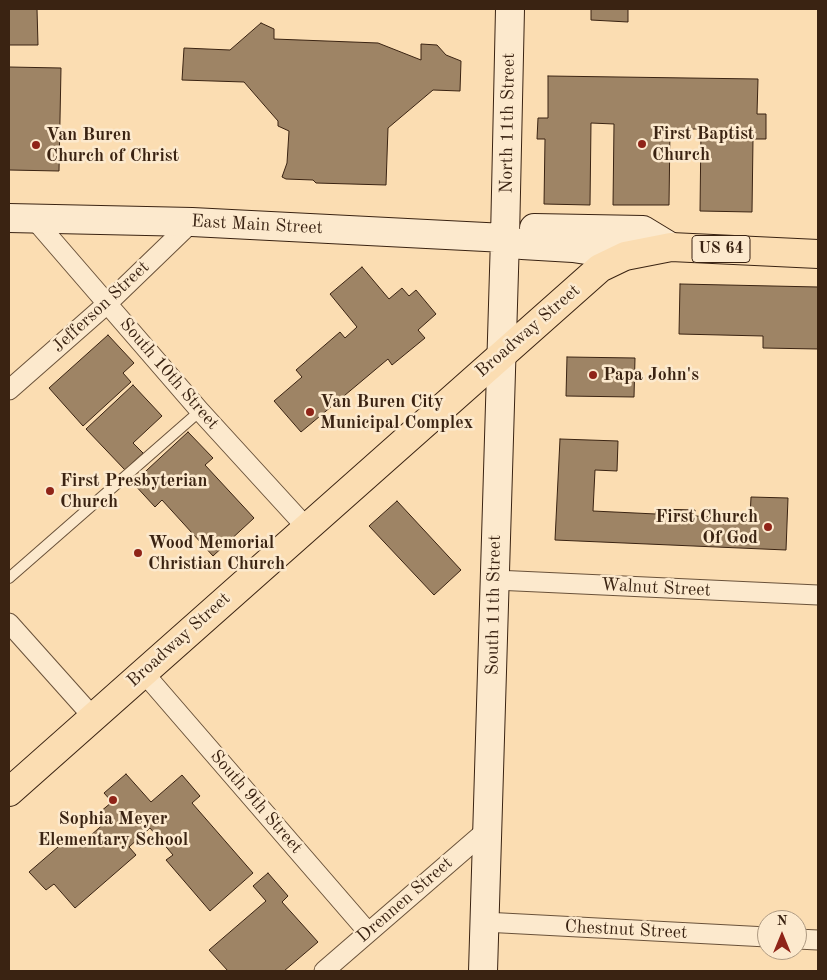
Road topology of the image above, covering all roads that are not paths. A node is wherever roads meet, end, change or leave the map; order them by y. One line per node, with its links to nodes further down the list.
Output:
1 (510, 9): 4 (street, North 11th Street)
2 (21, 218): 3 (street, East Main Street); 8 (street, South 10th Street)
3 (192, 222): 4 (street, East Main Street); 8 (street, Jefferson Street)
4 (505, 238): 5 (street, East Main Street); 7 (street, East Main Street); 9 (street, South 11th Street)
5 (671, 247): 6 (main road, East Main Street / US 64); 7 (main road, East Main Street / US 64)
6 (818, 254)
7 (625, 256): 9 (main road, Broadway Street / US 64)
8 (108, 303): 10 (street, Jefferson Street); 11 (street, South 10th Street)
9 (500, 355): 12 (main road, Broadway Street); 14 (street, South 11th Street)
10 (9, 390)
11 (200, 411): 12 (street, South 10th Street); 13 (lane)
12 (306, 527): 17 (main road, Broadway Street)
13 (9, 578)
14 (495, 580): 15 (street, Walnut Street); 20 (street, South 11th Street)
15 (818, 596)
16 (9, 623): 18 (street)
17 (143, 672): 18 (main road, Broadway Street); 22 (street, South 9th Street)
18 (93, 717): 19 (main road, Broadway Street)
19 (9, 792)
20 (487, 830): 21 (street, South 11th Street); 22 (street, Drennen Street)
21 (484, 922): 23 (street, Chestnut Street); 25 (street, South 11th Street)
22 (368, 932): 24 (street, Drennen Street)
23 (757, 936)
24 (324, 971)
25 (483, 971)

